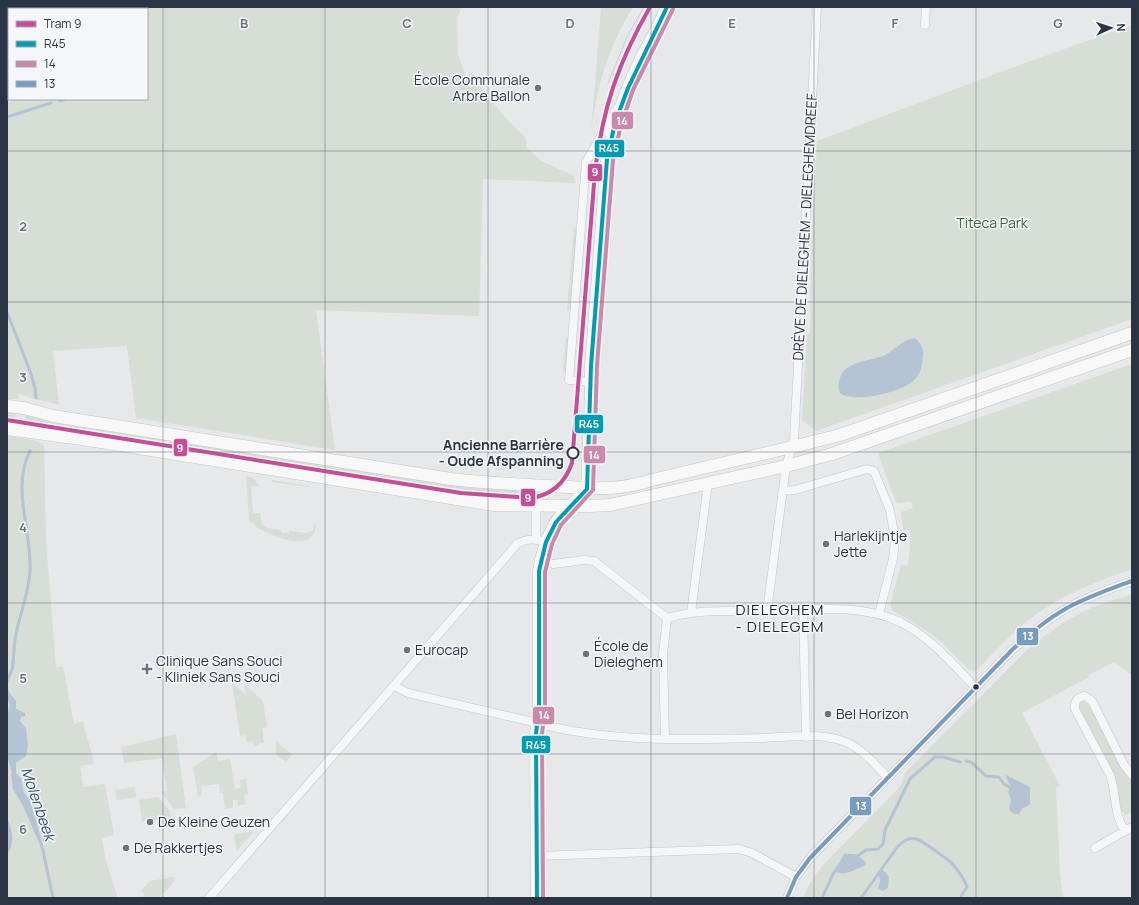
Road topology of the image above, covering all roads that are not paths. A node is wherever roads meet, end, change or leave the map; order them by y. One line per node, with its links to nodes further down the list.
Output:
1 (667, 7): 5 (main road)
2 (817, 7): 11 (street, DRÈVE DE DIELEGHEM - DIELEGHEMDREEF)
3 (926, 7): 4 (street)
4 (925, 25)
5 (623, 99): 8 (main road); 8 (street)
6 (1132, 333): 11 (main road)
7 (1132, 350): 12 (main road)
8 (590, 382): 14 (main road)
9 (7, 406): 14 (main road)
10 (7, 430): 16 (main road)
11 (792, 448): 12 (street, DRÈVE DE DIELEGHEM - DIELEGHEMDREEF); 14 (main road)
12 (786, 466): 13 (main road); 15 (street, DRÈVE DE DIELEGHEM - DIELEGHEMDREEF)
13 (708, 483): 17 (main road); 23 (street)
14 (587, 489): 17 (main road)
15 (783, 491): 22 (street, DRÈVE DE DIELEGHEM - DIELEGHEMDREEF); 24 (street)
16 (536, 506): 17 (main road); 18 (street)
17 (570, 506): 18 (main road)
18 (541, 541): 19 (main road); 26 (street)
19 (541, 560): 25 (street); 28 (main road)
20 (1132, 581): 27 (street)
21 (803, 610): 22 (street); 24 (street); 29 (street)
22 (767, 611): 23 (street)
23 (691, 613): 25 (street)
24 (879, 614): 27 (street)
25 (667, 618): 30 (street)
26 (394, 686): 28 (street); 37 (street)
27 (976, 687): 32 (street)
28 (537, 723): 30 (street); 35 (main road)
29 (806, 737): 30 (street); 32 (street)
30 (665, 739)
31 (1132, 775): 33 (street)
32 (888, 777): 36 (street)
33 (1130, 831): 34 (street)
34 (1095, 848)
35 (536, 856): 36 (street); 38 (main road)
36 (796, 878): 39 (street)
37 (209, 898)
38 (536, 898)
39 (787, 898)

